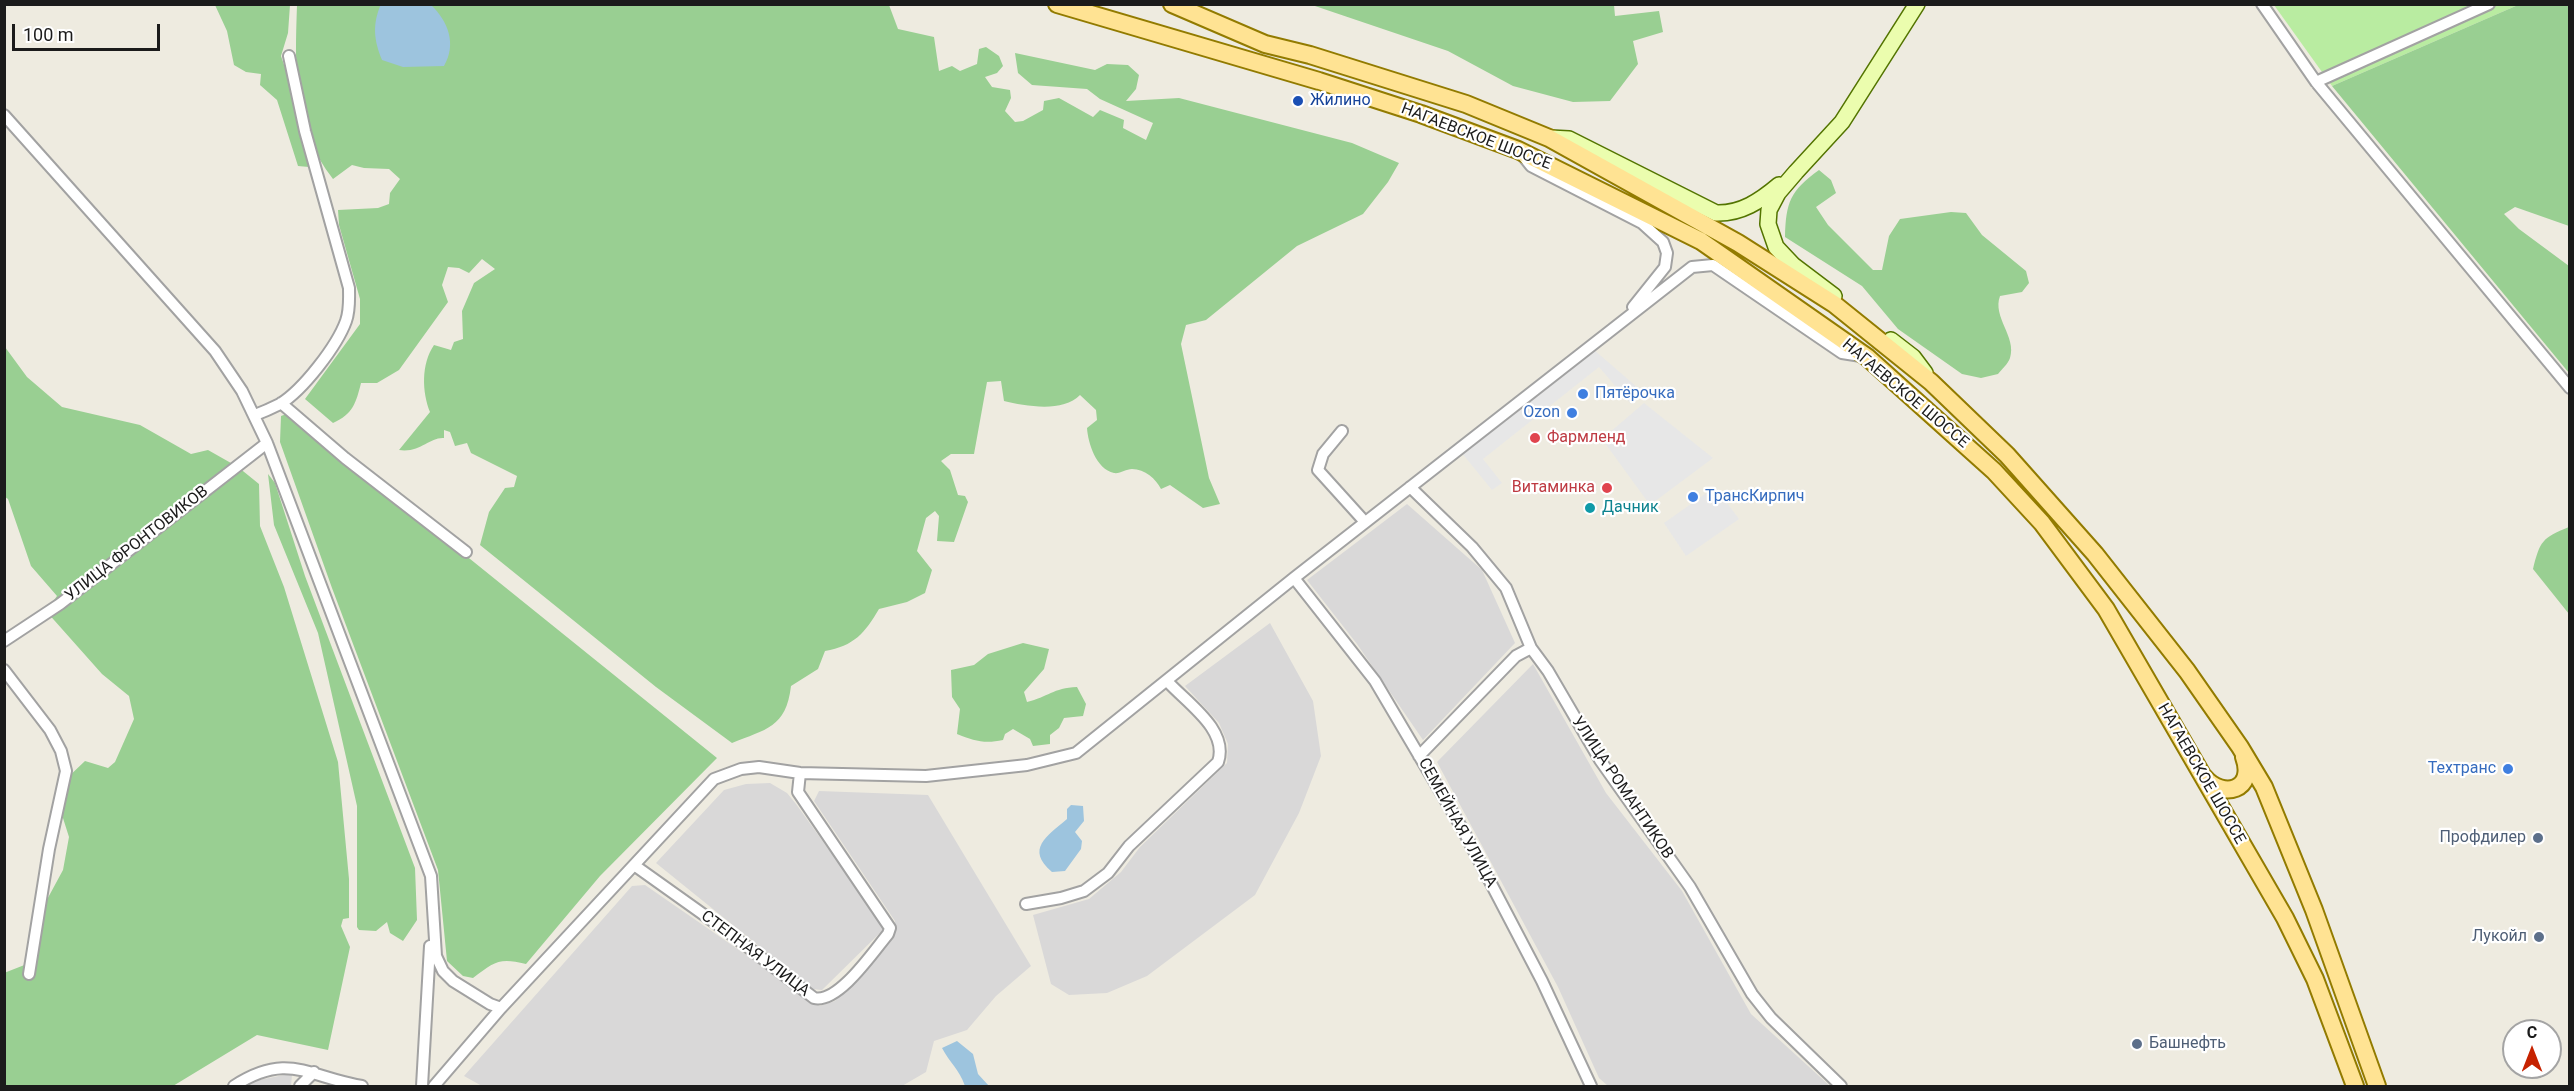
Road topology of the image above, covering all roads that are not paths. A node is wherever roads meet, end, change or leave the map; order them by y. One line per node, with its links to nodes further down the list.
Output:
1 (1057, 4): 7 (main road, НАГАЕВСКОЕ ШОССЕ)
2 (1083, 4): 7 (main road)
3 (1917, 4): 13 (street)
4 (2262, 4): 9 (street)
5 (2489, 4): 9 (street)
6 (1171, 5): 11 (main road, НАГАЕВСКОЕ ШОССЕ)
7 (1173, 38): 12 (main road, НАГАЕВСКОЕ ШОССЕ)
8 (289, 56): 18 (street)
9 (2316, 82): 17 (street)
10 (4, 115): 19 (street)
11 (1549, 138): 13 (street); 16 (main road, НАГАЕВСКОЕ ШОССЕ)
12 (1518, 150): 14 (street); 15 (main road, НАГАЕВСКОЕ ШОССЕ)
13 (1796, 172): 16 (street)
14 (1626, 316): 15 (street); 22 (street)
15 (1867, 357): 32 (main road, НАГАЕВСКОЕ ШОССЕ)
16 (1931, 382): 30 (main road, НАГАЕВСКОЕ ШОССЕ)
17 (2570, 388)
18 (281, 403): 19 (street); 24 (street)
19 (255, 415): 21 (street)
20 (1342, 431): 23 (street)
21 (267, 443): 26 (street, УЛИЦА ФРОНТОВИКОВ); 36 (street)
22 (1410, 487): 23 (street); 27 (street, УЛИЦА РОМАНТИКОВ)
23 (1365, 522): 25 (street)
24 (466, 552)
25 (1294, 578): 29 (street); 31 (street, СЕМЕЙНАЯ УЛИЦА)
26 (4, 641)
27 (1531, 648): 31 (street); 46 (street, УЛИЦА РОМАНТИКОВ)
28 (4, 670): 37 (street)
29 (1167, 681): 33 (street); 35 (street)
30 (2240, 747): 32 (main road); 48 (main road, НАГАЕВСКОЕ ШОССЕ)
31 (1419, 756): 45 (street, СЕМЕЙНАЯ УЛИЦА)
32 (2197, 770): 47 (main road, НАГАЕВСКОЕ ШОССЕ)
33 (800, 772): 34 (street); 34 (street, СТЕПНАЯ УЛИЦА)
34 (634, 866): 38 (street)
35 (1026, 904)
36 (433, 913): 38 (street); 43 (street)
37 (29, 974)
38 (501, 1008): 44 (street)
39 (314, 1071): 40 (street); 41 (street); 42 (street)
40 (234, 1086)
41 (300, 1086)
42 (362, 1086)
43 (422, 1086)
44 (434, 1086)
45 (1591, 1086)
46 (1841, 1086)
47 (2355, 1086)
48 (2377, 1086)

